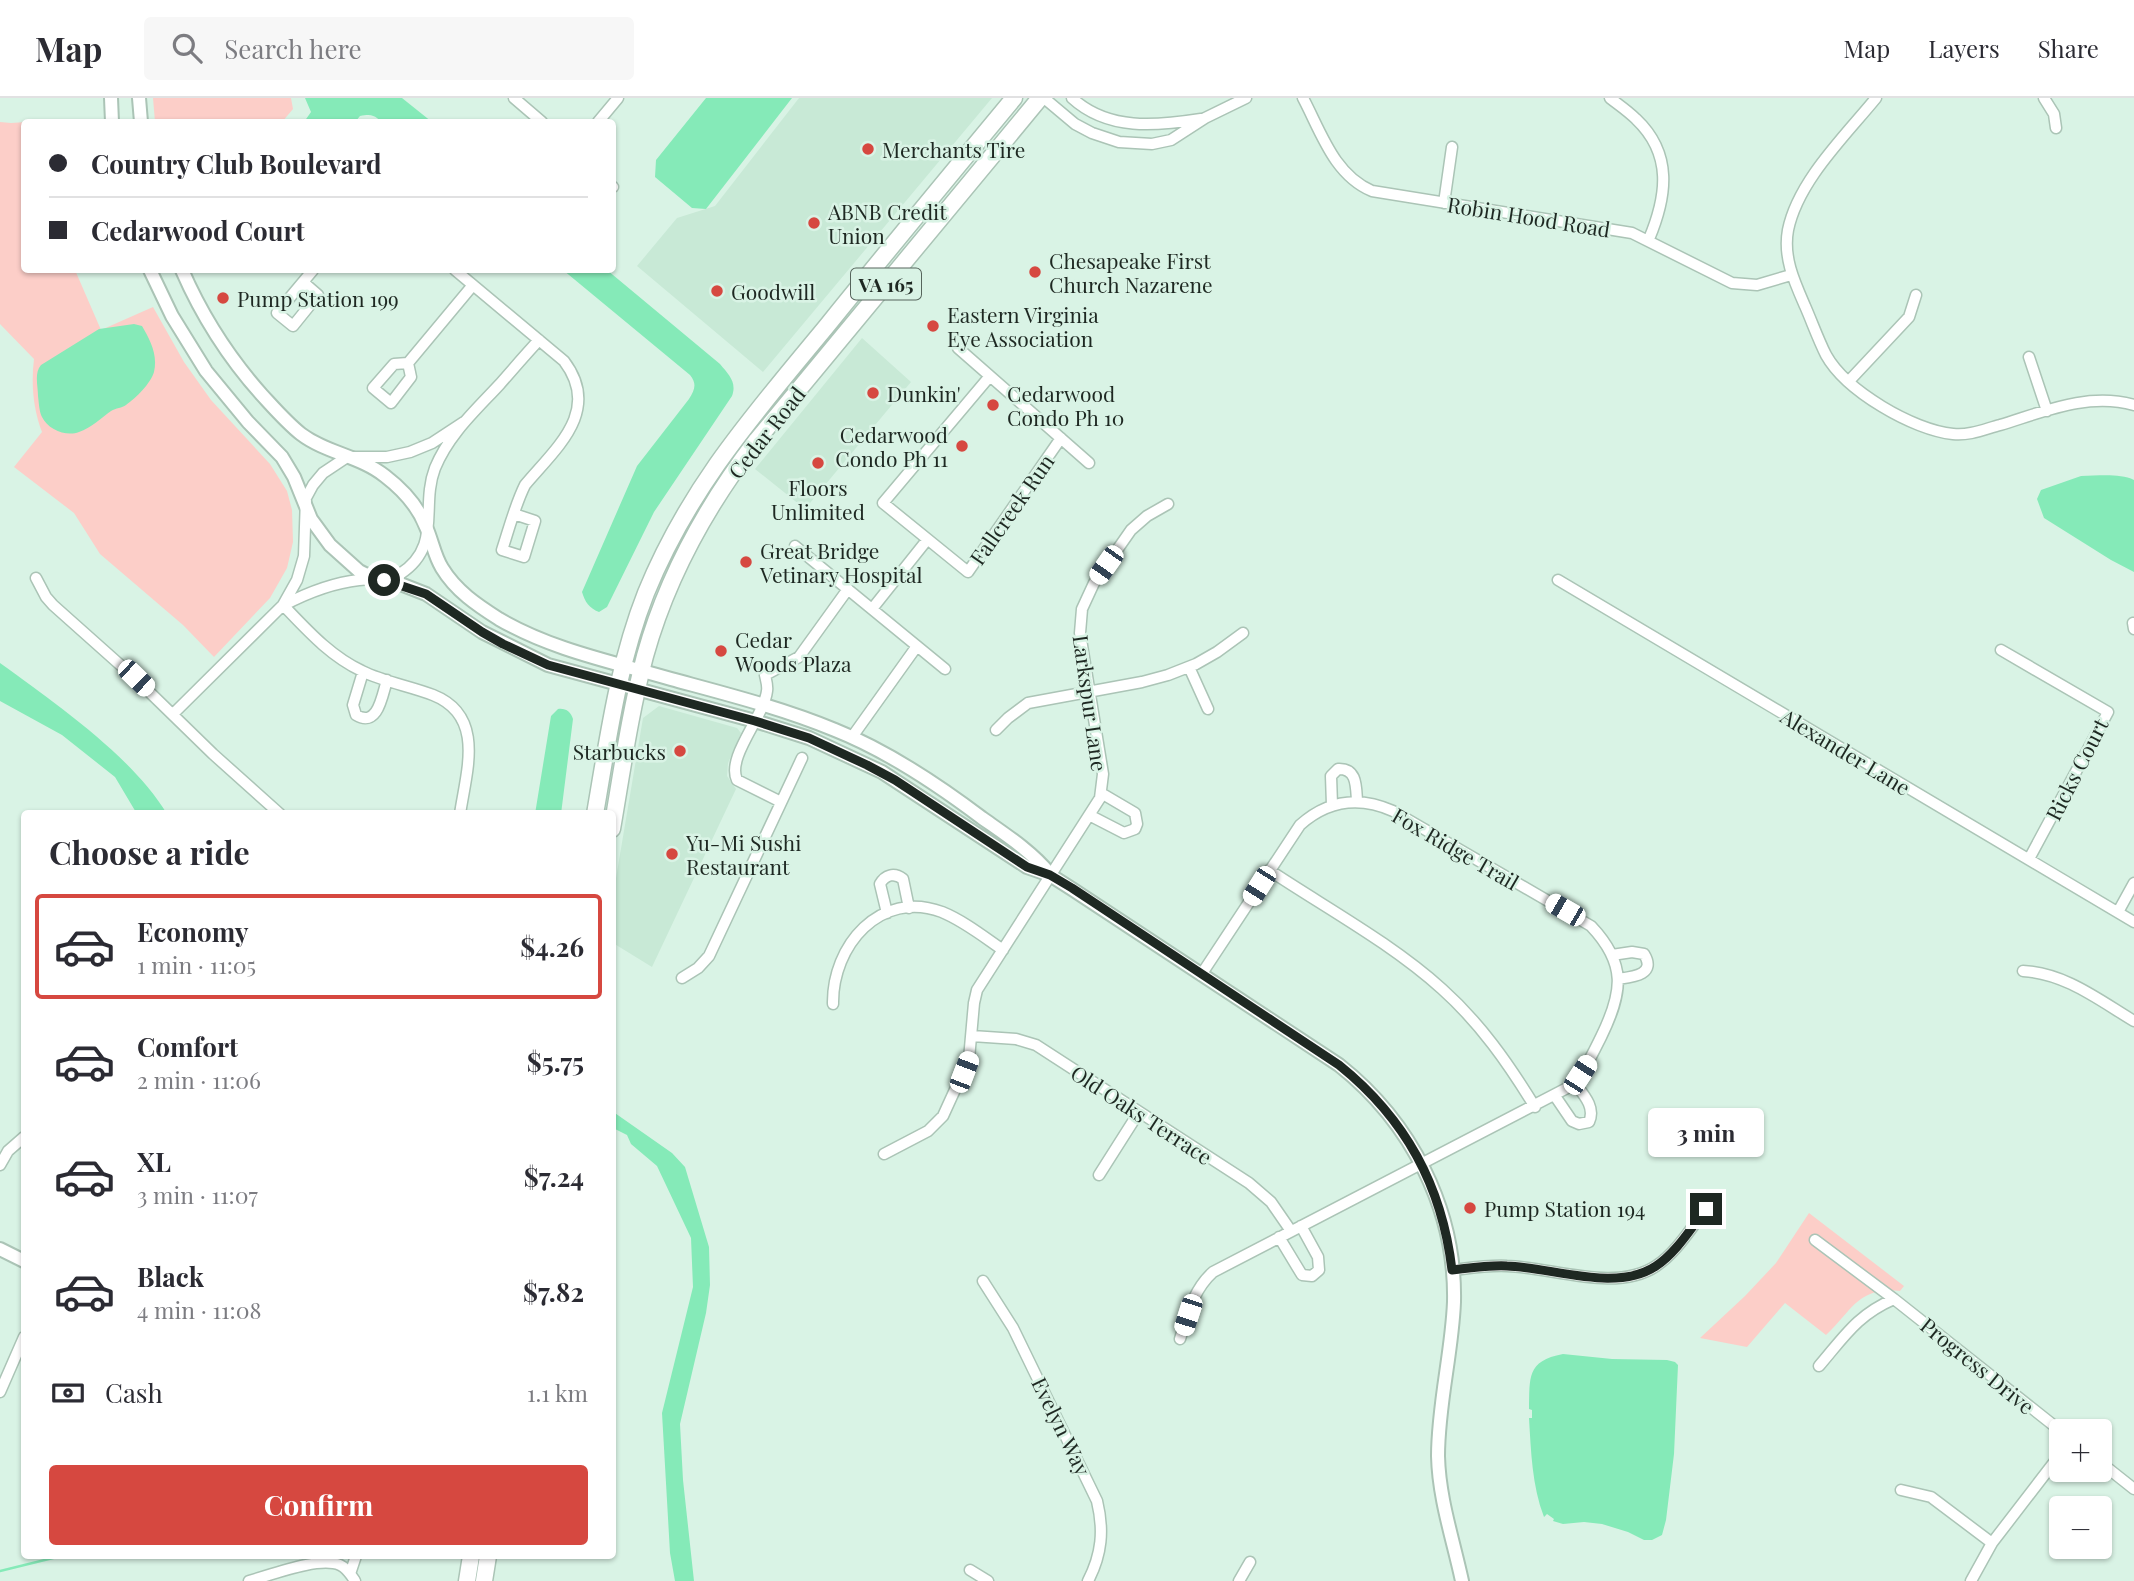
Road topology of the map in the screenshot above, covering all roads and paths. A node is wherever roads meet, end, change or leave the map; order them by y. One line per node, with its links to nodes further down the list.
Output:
1 (111, 98): 14 (street)
2 (139, 98): 15 (street)
3 (514, 98): 16 (street)
4 (618, 98): 17 (street)
5 (1014, 98): 57 (main road, Cedar Road / VA 165)
6 (1042, 98): 13 (street); 60 (main road, Cedar Road / VA 165)
7 (1072, 98): 13 (street)
8 (1246, 98): 13 (street)
9 (1303, 98): 20 (street, Robin Hood Road)
10 (1610, 98): 21 (street)
11 (1876, 98): 26 (street)
12 (2044, 98): 18 (street)
13 (1205, 118)
14 (112, 119)
15 (141, 119)
16 (538, 119)
17 (600, 119)
18 (2056, 128)
19 (1452, 147): 20 (street)
20 (1444, 203): 21 (street, Robin Hood Road)
21 (1649, 240): 26 (street, Robin Hood Road)
22 (151, 273): 43 (street)
23 (183, 273): 40 (street)
24 (310, 273): 27 (street)
25 (459, 273): 28 (street)
26 (1791, 275): 35 (street)
27 (303, 282)
28 (473, 285): 30 (street); 33 (street)
29 (1916, 295): 35 (street)
30 (539, 340): 38 (street); 44 (street)
31 (958, 348): 34 (street, Fallcreek Run)
32 (2029, 357): 37 (street)
33 (408, 363)
34 (990, 376): 39 (street, Fallcreek Run); 46 (street, Fallcreek Run)
35 (1849, 381): 37 (street)
36 (2134, 405): 37 (street)
37 (2047, 411)
38 (464, 422): 40 (street); 45 (street)
39 (1061, 438): 41 (street, Fallcreek Run); 46 (street, Fallcreek Run)
40 (347, 457): 43 (street); 45 (street)
41 (1089, 463)
42 (1168, 504): 65 (street, Larkspur Lane)
43 (306, 509): 49 (street); 52 (street)
44 (514, 514): 44 (street)
45 (428, 533): 49 (street); 57 (street)
46 (927, 540): 53 (street)
47 (795, 546): 51 (street)
48 (36, 578): 68 (street)
49 (384, 580): 52 (street); 63 (street)
50 (1558, 580): 81 (street, Alexander Lane)
51 (848, 589): 53 (street); 67 (street)
52 (284, 606): 61 (street); 68 (street)
53 (872, 609): 55 (street)
54 (1243, 633): 58 (street)
55 (917, 646): 59 (street); 70 (street)
56 (2001, 650): 81 (street, Ricks Court)
57 (623, 665): 60 (street); 63 (main road, Cedar Road / VA 165)
58 (1189, 667): 65 (street); 66 (street)
59 (945, 669)
60 (642, 670): 64 (main road, Cedar Road / VA 165); 67 (street)
61 (362, 672): 62 (street); 62 (street)
62 (387, 680): 77 (street)
63 (618, 684): 64 (street); 78 (main road, Cedar Road / VA 165)
64 (638, 689): 67 (street); 79 (main road, Cedar Road / VA 165)
65 (1089, 691): 69 (street); 72 (street, Larkspur Lane)
66 (1208, 709)
67 (759, 713): 70 (street); 74 (street); 83 (street)
68 (173, 714): 76 (street)
69 (996, 730)
70 (852, 737): 83 (street)
71 (802, 758): 74 (street)
72 (1101, 793): 80 (street, Larkspur Lane); 80 (street)
73 (1357, 801): 75 (street, Fox Ridge Trail); 75 (street); 90 (street, Fox Ridge Trail)
74 (781, 802): 93 (street)
75 (1332, 805): 82 (street, Fox Ridge Trail)
76 (276, 810)
77 (461, 810)
78 (596, 810)
79 (615, 810)
80 (1089, 815): 83 (street, Larkspur Lane)
81 (2029, 859): 86 (street, Alexander Lane)
82 (1269, 870): 92 (street, Fox Ridge Trail); 100 (street)
83 (1050, 875): 89 (street, Larkspur Lane); 92 (street)
84 (2134, 883): 86 (street)
85 (909, 908): 87 (street); 87 (street); 89 (street)
86 (2118, 912): 88 (street, Alexander Lane)
87 (887, 913): 95 (street)
88 (2134, 922)
89 (1003, 950): 97 (street, Larkspur Lane)
90 (1612, 955): 94 (street, Fox Ridge Trail); 94 (street)
91 (2023, 971): 96 (street)
92 (1201, 975): 104 (street)
93 (682, 978)
94 (1618, 979): 98 (street, Fox Ridge Trail)
95 (833, 1004)
96 (2134, 1021)
97 (972, 1035): 101 (street, Old Oaks Terrace); 103 (street, Larkspur Lane)
98 (1574, 1082): 99 (street, Fox Ridge Trail); 99 (street)
99 (1555, 1096): 100 (street, Fox Ridge Trail)
100 (1535, 1107): 104 (street, Fox Ridge Trail)
101 (1139, 1112): 106 (street); 109 (street, Old Oaks Terrace)
102 (21, 1140): 105 (street)
103 (884, 1154)
104 (1421, 1164): 108 (street, Fox Ridge Trail); 114 (street)
105 (0, 1165)
106 (1099, 1175)
107 (1706, 1209): 114 (street)
108 (1301, 1226): 109 (street, Fox Ridge Trail); 110 (street)
109 (1291, 1231): 110 (street, Fox Ridge Trail)
110 (1279, 1237): 117 (street, Fox Ridge Trail)
111 (1815, 1240): 116 (street, Progress Drive)
112 (0, 1250): 113 (street)
113 (21, 1260)
114 (1452, 1270): 140 (street)
115 (983, 1281): 138 (street, Evelyn Way)
116 (1894, 1299): 119 (street); 121 (street, Progress Drive)
117 (1180, 1339)
118 (21, 1344): 120 (street)
119 (1819, 1366)
120 (0, 1392)
121 (2049, 1422)
122 (2049, 1469): 126 (street)
123 (2112, 1472): 124 (street)
124 (2134, 1489)
125 (1900, 1490): 126 (street)
126 (1992, 1543): 141 (street)
127 (335, 1559): 133 (street); 134 (street)
128 (356, 1559): 133 (street)
129 (471, 1559): 135 (main road)
130 (488, 1559): 136 (main road)
131 (1250, 1562): 139 (street)
132 (970, 1570): 137 (street)
133 (353, 1577)
134 (249, 1581)
135 (467, 1581)
136 (484, 1581)
137 (988, 1581)
138 (1088, 1581)
139 (1239, 1581)
140 (1462, 1581)
141 (1971, 1581)

